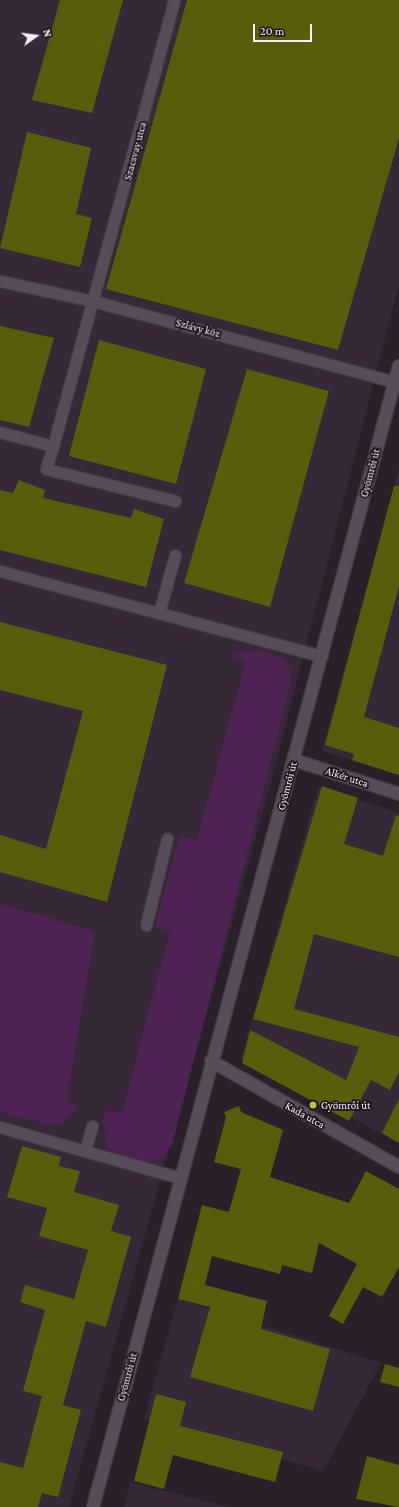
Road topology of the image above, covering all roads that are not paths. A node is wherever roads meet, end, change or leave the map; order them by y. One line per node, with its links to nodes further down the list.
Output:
1 (174, 0): 3 (lane, Szacsvay utca)
2 (0, 281): 3 (lane, Szlávy köz)
3 (93, 301): 5 (lane, Szlávy köz); 7 (lane, Szacsvay utca)
4 (399, 366): 5 (street, Gyömrői út)
5 (397, 382): 12 (street, Gyömrői út)
6 (0, 432): 7 (lane)
7 (53, 446): 8 (lane, Szacsvay utca)
8 (175, 501)
9 (175, 555): 11 (lane)
10 (0, 571): 11 (lane)
11 (159, 613): 12 (lane)
12 (322, 656): 13 (street, Gyömrői út)
13 (294, 760): 14 (street, Alkér utca); 17 (street, Gyömrői út)
14 (399, 794)
15 (167, 839): 16 (lane)
16 (146, 925)
17 (211, 1061): 21 (street, Kada utca); 22 (street, Gyömrői út)
18 (92, 1126): 20 (lane)
19 (0, 1127): 20 (lane)
20 (85, 1151): 22 (lane)
21 (399, 1168)
22 (180, 1178): 23 (street, Gyömrői út)
23 (93, 1507)

